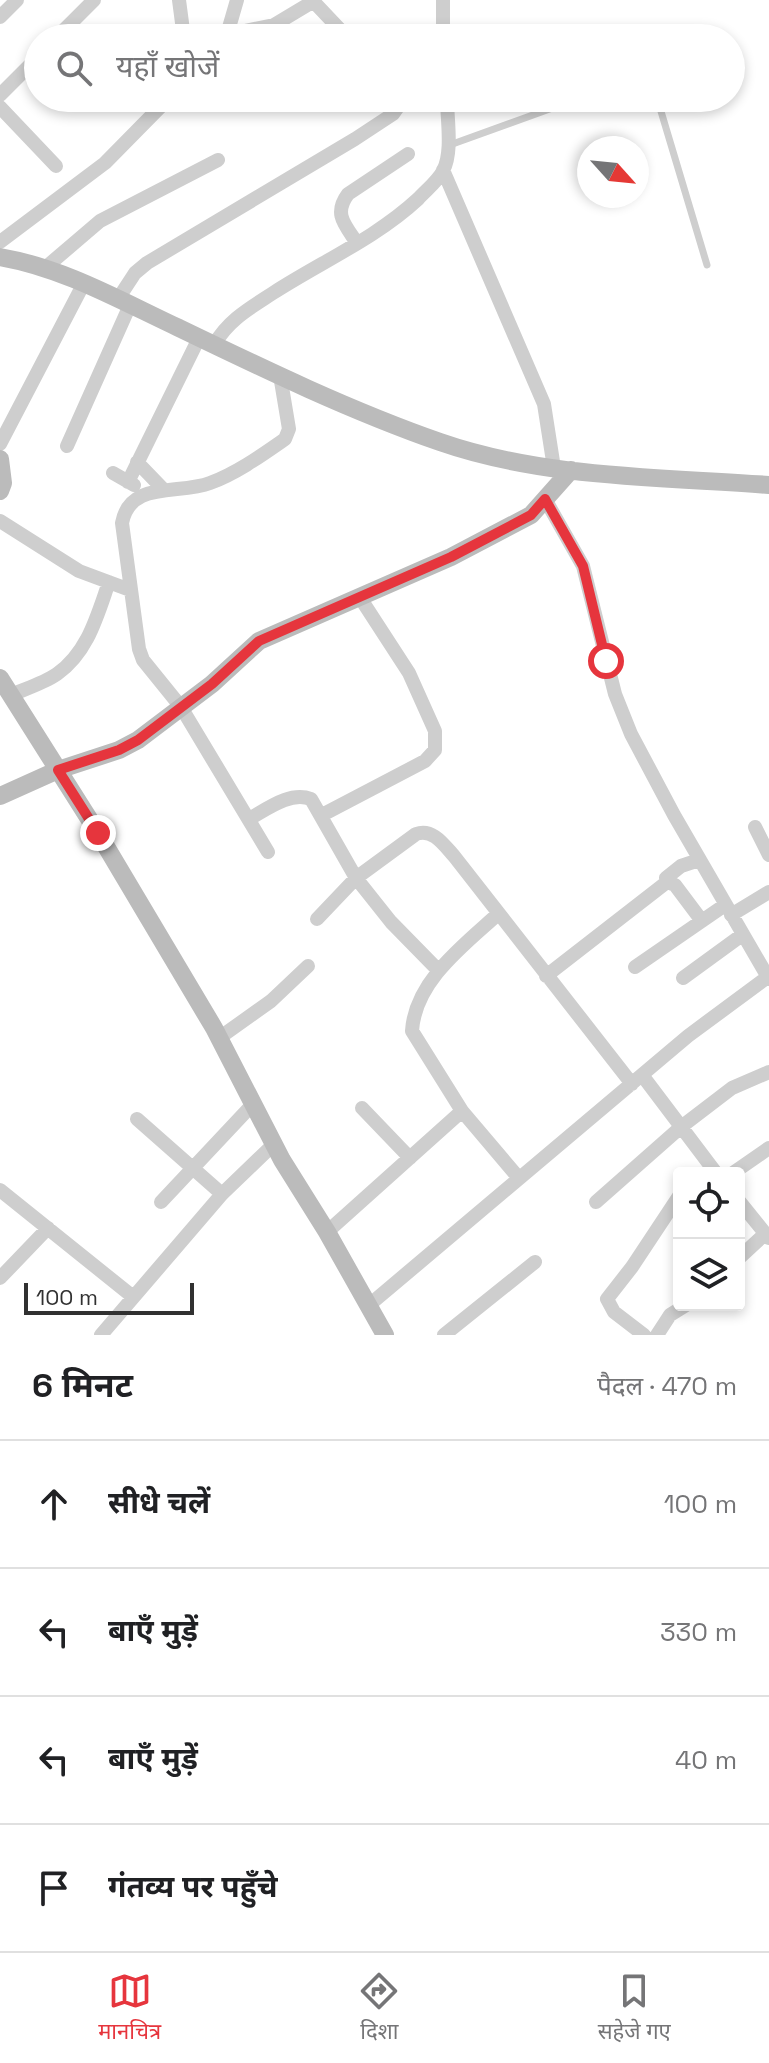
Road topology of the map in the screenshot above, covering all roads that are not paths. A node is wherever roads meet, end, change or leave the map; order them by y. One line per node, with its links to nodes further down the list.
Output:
1 (17, 0): 7 (street)
2 (94, 0): 8 (street)
3 (237, 0): 10 (street)
4 (443, 0): 13 (street)
5 (313, 1): 11 (street); 12 (street)
6 (176, 2): 9 (street)
7 (0, 17)
8 (70, 24)
9 (181, 24)
10 (230, 24)
11 (276, 24)
12 (335, 24)
13 (443, 24)
14 (24, 71): 15 (street)
15 (0, 95)
16 (0, 107): 25 (street)
17 (155, 112): 27 (street)
18 (394, 112): 33 (street)
19 (447, 112): 22 (street)
20 (541, 112): 22 (lane)
21 (661, 112): 30 (lane)
22 (447, 146): 26 (street)
23 (408, 154): 28 (street)
24 (218, 160): 31 (street)
25 (56, 166)
26 (443, 170): 28 (street); 40 (street)
27 (0, 242)
28 (357, 243): 34 (street)
29 (0, 257): 31 (street)
30 (707, 265)
31 (45, 268): 32 (street)
32 (84, 283): 33 (street); 36 (street)
33 (124, 302): 34 (street); 37 (street)
34 (206, 341): 35 (street); 39 (street)
35 (280, 375): 40 (street); 45 (street)
36 (0, 444)
37 (67, 446)
38 (0, 459): 44 (street)
39 (137, 462): 42 (street); 45 (street)
40 (562, 469): 43 (street); 46 (street)
41 (113, 473): 42 (street)
42 (128, 482): 45 (street)
43 (769, 485)
44 (0, 491)
45 (156, 491): 49 (street)
46 (545, 499): 50 (street); 61 (street)
47 (0, 521): 48 (street)
48 (109, 582): 49 (street); 52 (street)
49 (130, 590): 53 (street)
50 (359, 596): 53 (street); 56 (street)
51 (0, 678): 52 (street)
52 (11, 695): 54 (street)
53 (181, 707): 54 (street); 57 (street)
54 (58, 770): 55 (street); 76 (street)
55 (2, 791)
56 (322, 815): 57 (street); 62 (street)
57 (249, 819): 59 (street)
58 (755, 827): 60 (street)
59 (268, 852)
60 (769, 855)
61 (699, 860): 63 (street); 65 (street)
62 (356, 878): 66 (street); 67 (street); 72 (street)
63 (666, 878)
64 (769, 892): 65 (street)
65 (728, 910): 68 (street); 69 (street)
66 (498, 914): 72 (street); 73 (street)
67 (317, 919)
68 (702, 921): 71 (street); 73 (street)
69 (742, 935): 74 (street); 75 (street)
70 (308, 966): 76 (street)
71 (635, 967)
72 (437, 969): 81 (street)
73 (546, 976): 78 (street)
74 (769, 977): 78 (street)
75 (683, 978)
76 (219, 1038): 79 (street)
77 (769, 1072): 83 (street)
78 (637, 1080): 83 (street); 90 (street)
79 (253, 1104): 84 (street); 89 (street)
80 (362, 1108): 86 (street)
81 (462, 1111): 86 (street); 90 (street)
82 (137, 1119): 89 (street)
83 (681, 1127): 87 (street); 94 (street)
84 (274, 1144): 92 (street); 98 (street)
85 (769, 1148): 88 (street)
86 (410, 1158): 98 (street)
87 (708, 1167)
88 (742, 1167)
89 (192, 1170): 92 (street); 93 (street)
90 (518, 1177): 104 (street)
91 (0, 1190): 97 (street)
92 (222, 1194): 103 (street)
93 (161, 1202)
94 (596, 1202)
95 (673, 1205): 109 (street)
96 (745, 1208): 99 (street)
97 (48, 1228): 102 (street); 103 (street)
98 (327, 1232): 104 (street)
99 (767, 1236): 100 (street)
100 (745, 1253)
101 (535, 1262): 108 (street)
102 (0, 1278)
103 (132, 1296): 106 (street)
104 (368, 1306): 107 (street)
105 (676, 1311): 110 (street)
106 (101, 1335)
107 (385, 1335)
108 (444, 1335)
109 (644, 1335)
110 (657, 1335)

